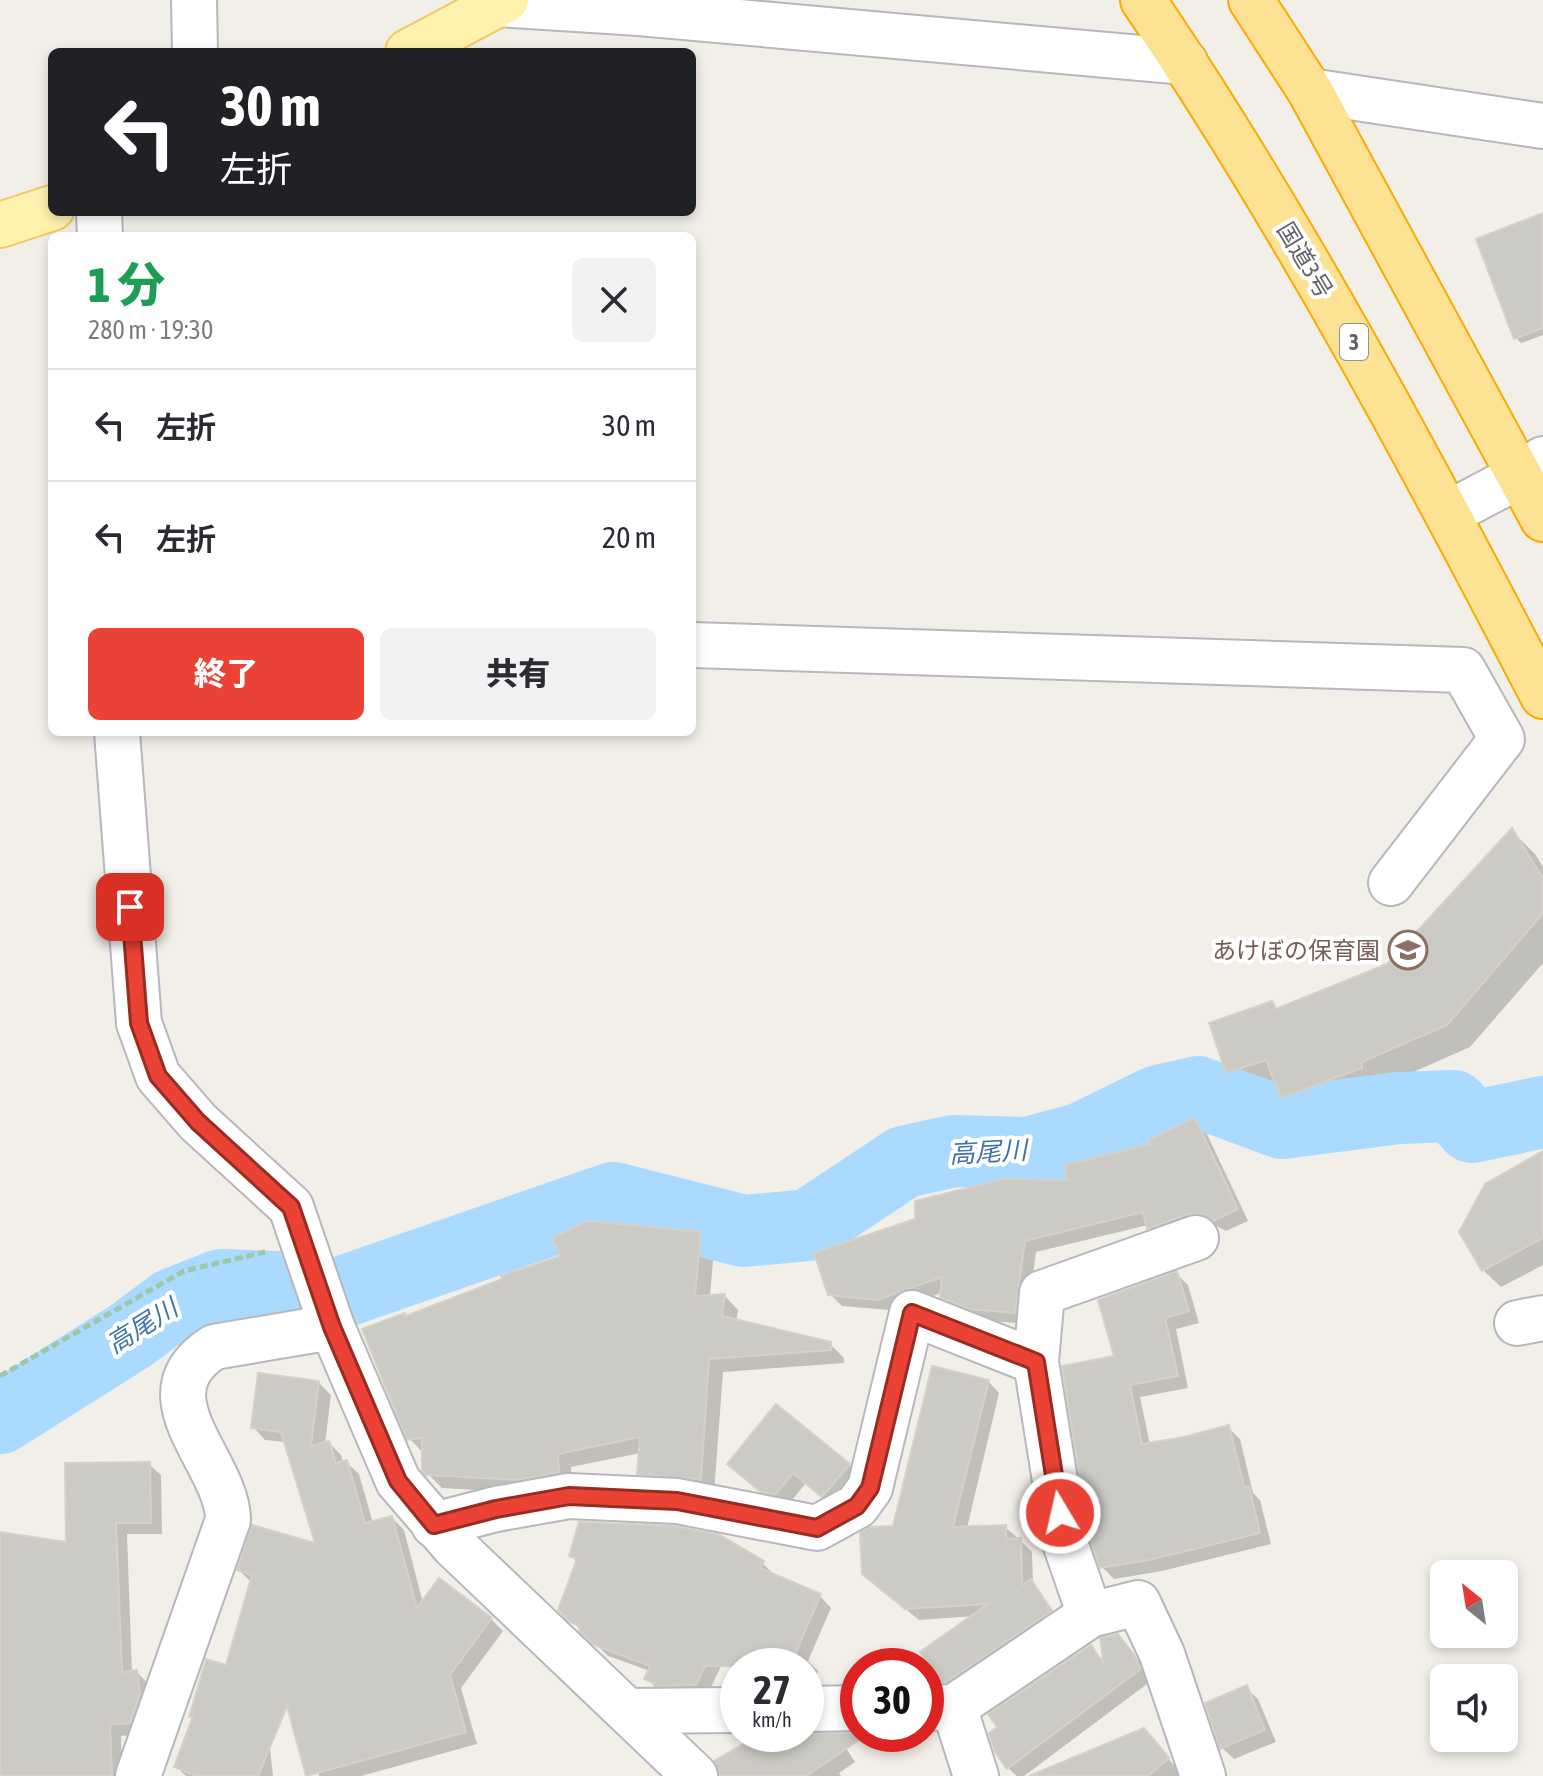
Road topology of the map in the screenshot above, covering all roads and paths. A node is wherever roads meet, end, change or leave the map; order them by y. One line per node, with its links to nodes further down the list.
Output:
1 (194, 0): 5 (street)
2 (1143, 0): 7 (highway, 国道3号 / 3)
3 (1251, 0): 8 (highway)
4 (502, 2): 6 (main road); 7 (street)
5 (195, 48)
6 (416, 48)
7 (1185, 62): 13 (highway, 国道3号 / 3)
8 (1310, 91): 9 (street); 12 (highway)
9 (1543, 126)
10 (48, 209): 11 (main road)
11 (0, 225)
12 (1532, 467): 13 (street); 14 (highway)
13 (1449, 513): 16 (highway, 国道3号 / 3)
14 (1543, 519)
15 (696, 645): 18 (street)
16 (1543, 696)
17 (117, 736): 20 (street)
18 (1391, 883)
19 (1196, 1238): 22 (street)
20 (304, 1243): 21 (street); 23 (path)
21 (332, 1327): 24 (street); 30 (street)
22 (1036, 1362): 24 (street); 25 (street)
23 (0, 1376)
24 (434, 1525): 28 (street)
25 (1090, 1615): 26 (street); 33 (street)
26 (944, 1706)
27 (720, 1710): 28 (street)
28 (629, 1711): 31 (street)
29 (944, 1716): 32 (street)
30 (138, 1776)
31 (695, 1776)
32 (976, 1776)
33 (1203, 1776)

